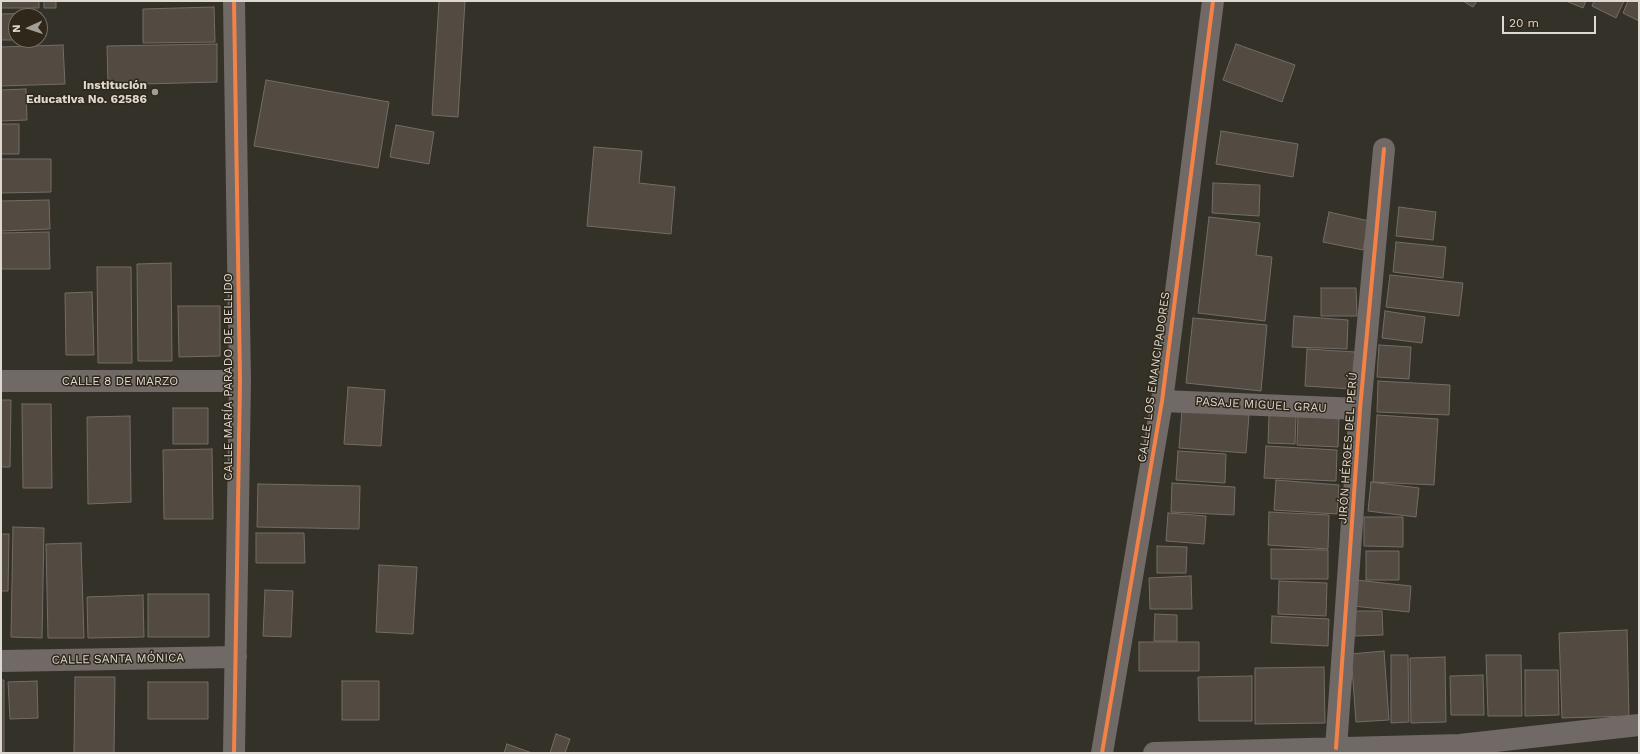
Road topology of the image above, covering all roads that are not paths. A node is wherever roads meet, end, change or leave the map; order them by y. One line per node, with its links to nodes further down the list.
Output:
1 (234, 1): 4 (street, CALLE MARÍA PARADO DE BELLIDO)
2 (1213, 1): 6 (street, CALLE LOS EMANCIPADORES)
3 (1384, 149): 7 (street, JIRÓN HÉROES DEL PERÚ)
4 (240, 380): 5 (street, CALLE 8 DE MARZO); 8 (street, CALLE MARÍA PARADO DE BELLIDO)
5 (1, 381)
6 (1162, 401): 7 (street, PASAJE MIGUEL GRAU); 13 (street, CALLE LOS EMANCIPADORES)
7 (1360, 409): 11 (street, JIRÓN HÉROES DEL PERÚ)
8 (236, 657): 9 (street, CALLE SANTA MÓNICA); 12 (street, CALLE MARÍA PARADO DE BELLIDO)
9 (1, 661)
10 (1639, 725): 11 (street)
11 (1336, 748): 14 (street)
12 (234, 753)
13 (1102, 753)
14 (1154, 753)

